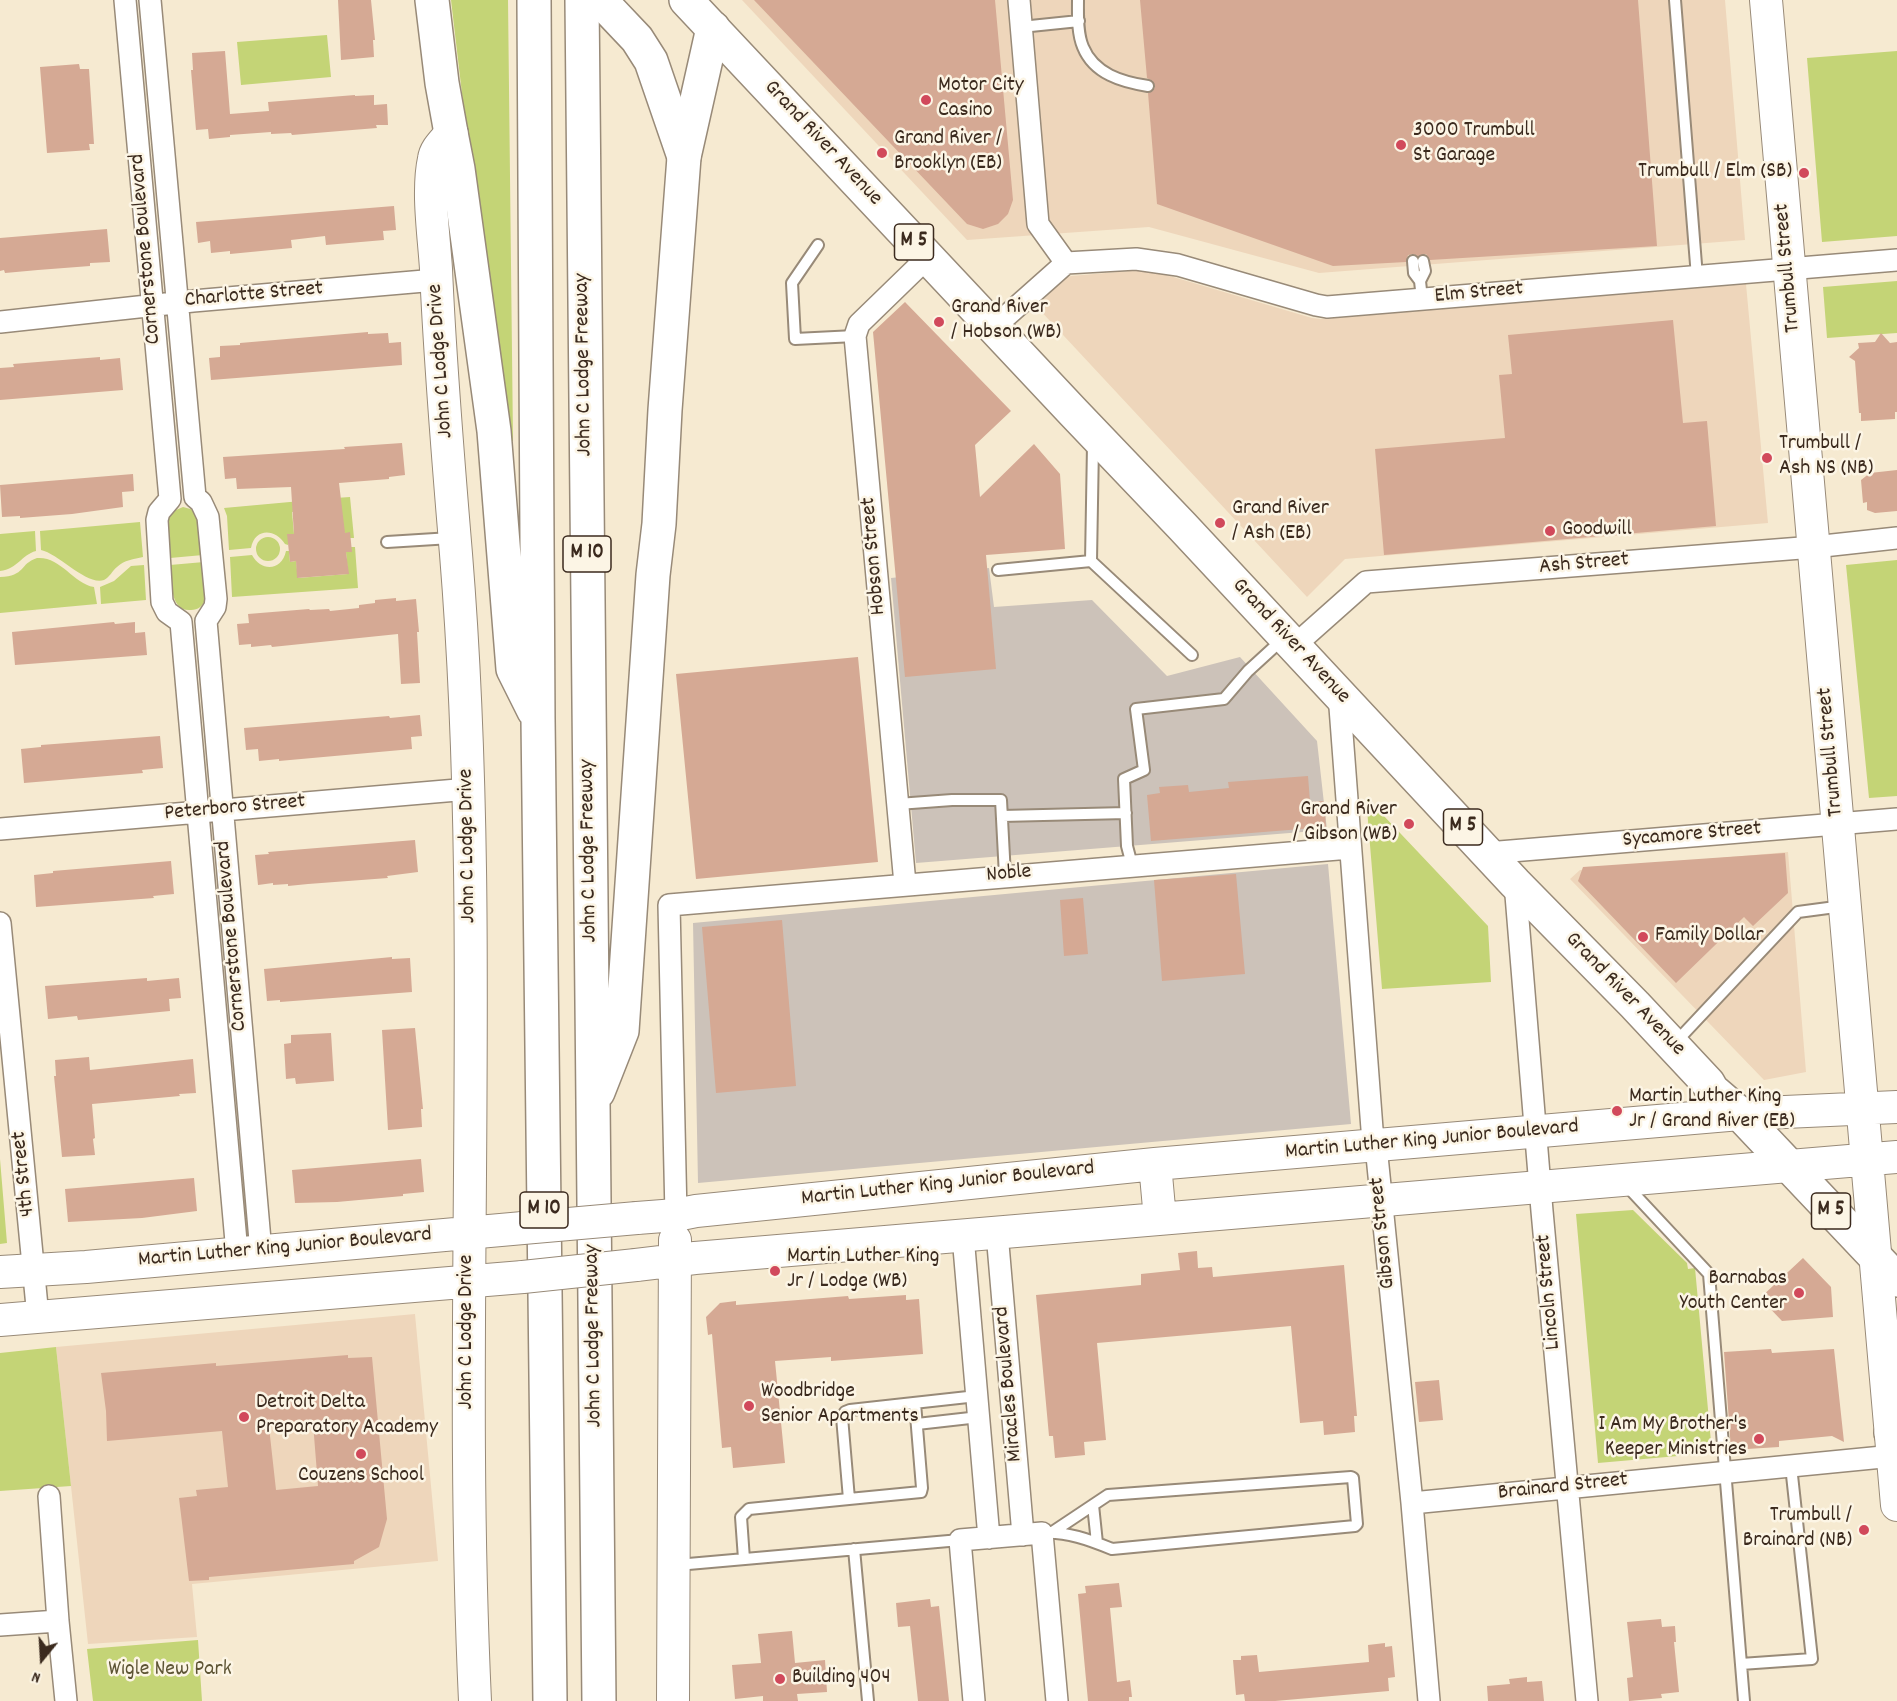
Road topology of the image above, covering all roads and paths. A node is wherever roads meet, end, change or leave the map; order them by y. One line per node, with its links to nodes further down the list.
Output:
1 (125, 0): 27 (street, Cornerstone Boulevard)
2 (150, 0): 26 (street, Cornerstone Boulevard)
3 (432, 0): 15 (main road)
4 (534, 0): 46 (main road, M 10)
5 (686, 0): 13 (main road, Grand River Avenue / M 5)
6 (1019, 0): 12 (street)
7 (1078, 0): 11 (lane)
8 (1675, 0): 23 (lane)
9 (1766, 0): 22 (main road, Trumbull Street)
10 (597, 3): 16 (main road); 65 (main road, John C Lodge Freeway / M 10)
11 (1079, 21): 12 (lane); 14 (lane)
12 (1021, 27): 21 (street)
13 (713, 28): 16 (main road); 18 (main road, Grand River Avenue / M 5)
14 (1148, 86)
15 (451, 134): 24 (main road, John C Lodge Drive); 46 (main road)
16 (684, 157): 65 (main road)
17 (818, 244): 30 (lane)
18 (928, 257): 29 (main road, Grand River Avenue / M 5); 30 (street)
19 (1897, 260): 22 (street, Elm Street)
20 (1418, 261): 25 (lane)
21 (1066, 263): 25 (street, Elm Street); 29 (street)
22 (1789, 269): 23 (street, Elm Street); 38 (main road, Trumbull Street)
23 (1697, 277): 25 (street, Elm Street)
24 (436, 280): 26 (street, Charlotte Street); 35 (main road, John C Lodge Drive)
25 (1421, 290)
26 (177, 303): 27 (street, Charlotte Street); 31 (street, Cornerstone Boulevard)
27 (152, 306): 28 (street, Charlotte Street); 31 (street, Cornerstone Boulevard)
28 (0, 322)
29 (994, 327): 32 (main road, Grand River Avenue / M 5)
30 (855, 336): 48 (street, Hobson Street)
31 (175, 425): 33 (street, Cornerstone Boulevard); 34 (street, Cornerstone Boulevard)
32 (1094, 433): 39 (lane); 43 (main road, Grand River Avenue / M 5)
33 (195, 498): 34 (street); 41 (street, Cornerstone Boulevard)
34 (170, 499): 42 (street)
35 (454, 537): 37 (lane); 47 (main road, John C Lodge Drive)
36 (1897, 538): 38 (street, Ash Street)
37 (387, 542)
38 (1814, 547): 43 (street, Ash Street); 54 (main road, Trumbull Street)
39 (1091, 561): 40 (lane); 44 (lane)
40 (998, 570)
41 (206, 621): 42 (street); 49 (street, Cornerstone Boulevard)
42 (181, 622): 50 (street, Cornerstone Boulevard)
43 (1290, 641): 45 (main road, Grand River Avenue / M 5); 51 (lane)
44 (1192, 655)
45 (1339, 694): 56 (street, Gibson Street); 57 (main road, Grand River Avenue / M 5)
46 (538, 718): 116 (main road, M 10)
47 (469, 789): 49 (street, Peterboro Street); 79 (main road, John C Lodge Drive)
48 (898, 804): 52 (lane); 61 (street, Hobson Street)
49 (222, 810): 50 (street, Peterboro Street); 82 (street, Cornerstone Boulevard)
50 (198, 813): 55 (street, Peterboro Street); 82 (street, Cornerstone Boulevard)
51 (1126, 813): 52 (lane); 58 (lane)
52 (1002, 816): 59 (lane)
53 (1897, 819): 54 (street, Sycamore Street)
54 (1838, 824): 57 (street, Sycamore Street); 62 (main road, Trumbull Street)
55 (0, 829)
56 (1350, 848): 58 (street, Noble); 70 (street, Gibson Street)
57 (1487, 853): 60 (main road, Grand River Avenue / M 5)
58 (1132, 865): 59 (street, Noble)
59 (1005, 876): 61 (street, Noble)
60 (1515, 883): 64 (main road, Grand River Avenue / M 5); 69 (street, Lincoln Street)
61 (905, 884): 77 (street, Noble)
62 (1844, 906): 64 (lane); 67 (main road, Trumbull Street)
63 (0, 923): 85 (street, 4th Street)
64 (1673, 1046): 68 (main road, Grand River Avenue / M 5)
65 (592, 1107): 117 (main road, John C Lodge Freeway / M 10)
66 (1897, 1107): 67 (main road, Martin Luther King Junior Boulevard)
67 (1863, 1110): 68 (main road, Martin Luther King Junior Boulevard); 71 (main road, Trumbull Street)
68 (1740, 1114): 69 (main road, Martin Luther King Junior Boulevard); 73 (main road, Grand River Avenue / M 5)
69 (1536, 1131): 70 (main road, Martin Luther King Junior Boulevard); 75 (street, Lincoln Street)
70 (1376, 1146): 72 (main road, Martin Luther King Junior Boulevard); 76 (street, Gibson Street)
71 (1882, 1158): 73 (main road, Martin Luther King Junior Boulevard); 86 (main road, Trumbull Street)
72 (1155, 1164): 77 (main road, Martin Luther King Junior Boulevard); 78 (main road)
73 (1787, 1165): 74 (main road, Martin Luther King Junior Boulevard); 86 (main road, Grand River Avenue / M 5)
74 (1620, 1180): 75 (main road, Martin Luther King Junior Boulevard); 97 (lane)
75 (1540, 1186): 76 (main road, Martin Luther King Junior Boulevard); 98 (street, Lincoln Street)
76 (1380, 1199): 78 (main road, Martin Luther King Junior Boulevard); 101 (street, Gibson Street)
77 (676, 1215): 79 (main road, Martin Luther King Junior Boulevard, bridge); 83 (main road)
78 (1160, 1219): 80 (main road, Martin Luther King Junior Boulevard)
79 (468, 1232): 82 (main road, Martin Luther King Junior Boulevard); 88 (main road, John C Lodge Drive)
80 (997, 1233): 81 (main road, Martin Luther King Junior Boulevard); 104 (street, Miracles Boulevard)
81 (963, 1236): 83 (main road, Martin Luther King Junior Boulevard); 93 (street, Miracles Boulevard)
82 (249, 1252): 84 (main road, Martin Luther King Junior Boulevard)
83 (675, 1260): 88 (main road, Martin Luther King Junior Boulevard, bridge); 110 (main road)
84 (86, 1267): 85 (main road, Martin Luther King Junior Boulevard); 89 (main road)
85 (34, 1269): 87 (main road, Martin Luther King Junior Boulevard); 90 (street, 4th Street)
86 (1887, 1269): 95 (main road, Trumbull Street)
87 (0, 1272)
88 (468, 1282): 89 (main road, Martin Luther King Junior Boulevard); 115 (main road, John C Lodge Drive)
89 (81, 1313): 90 (main road, Martin Luther King Junior Boulevard)
90 (38, 1317): 91 (main road, Martin Luther King Junior Boulevard)
91 (0, 1320)
92 (915, 1403): 93 (lane); 94 (lane); 100 (lane)
93 (978, 1407): 94 (lane); 105 (street, Miracles Boulevard)
94 (917, 1424): 100 (lane)
95 (1894, 1436): 96 (street, Brainard Street); 103 (main road, Trumbull Street)
96 (1791, 1466): 97 (street, Brainard Street); 113 (lane)
97 (1724, 1472): 98 (street, Brainard Street); 113 (lane)
98 (1568, 1487): 101 (street, Brainard Street); 123 (street, Lincoln Street)
99 (49, 1496): 111 (street)
100 (849, 1499): 109 (lane)
101 (1412, 1503): 122 (street, Gibson Street)
102 (1093, 1505): 104 (lane); 107 (lane); 107 (lane)
103 (1897, 1505)
104 (1039, 1534): 105 (street); 107 (lane); 121 (street, Miracles Boulevard)
105 (989, 1538): 106 (street)
106 (960, 1540): 108 (lane); 120 (street)
107 (1097, 1543)
108 (854, 1549): 109 (lane); 119 (lane)
109 (744, 1559): 110 (lane)
110 (673, 1565): 118 (main road)
111 (58, 1621): 112 (street); 114 (street)
112 (0, 1625)
113 (1741, 1664): 124 (lane)
114 (66, 1701)
115 (475, 1701)
116 (550, 1701)
117 (599, 1701)
118 (673, 1701)
119 (868, 1701)
120 (974, 1701)
121 (1057, 1701)
122 (1429, 1701)
123 (1587, 1701)
124 (1744, 1701)

